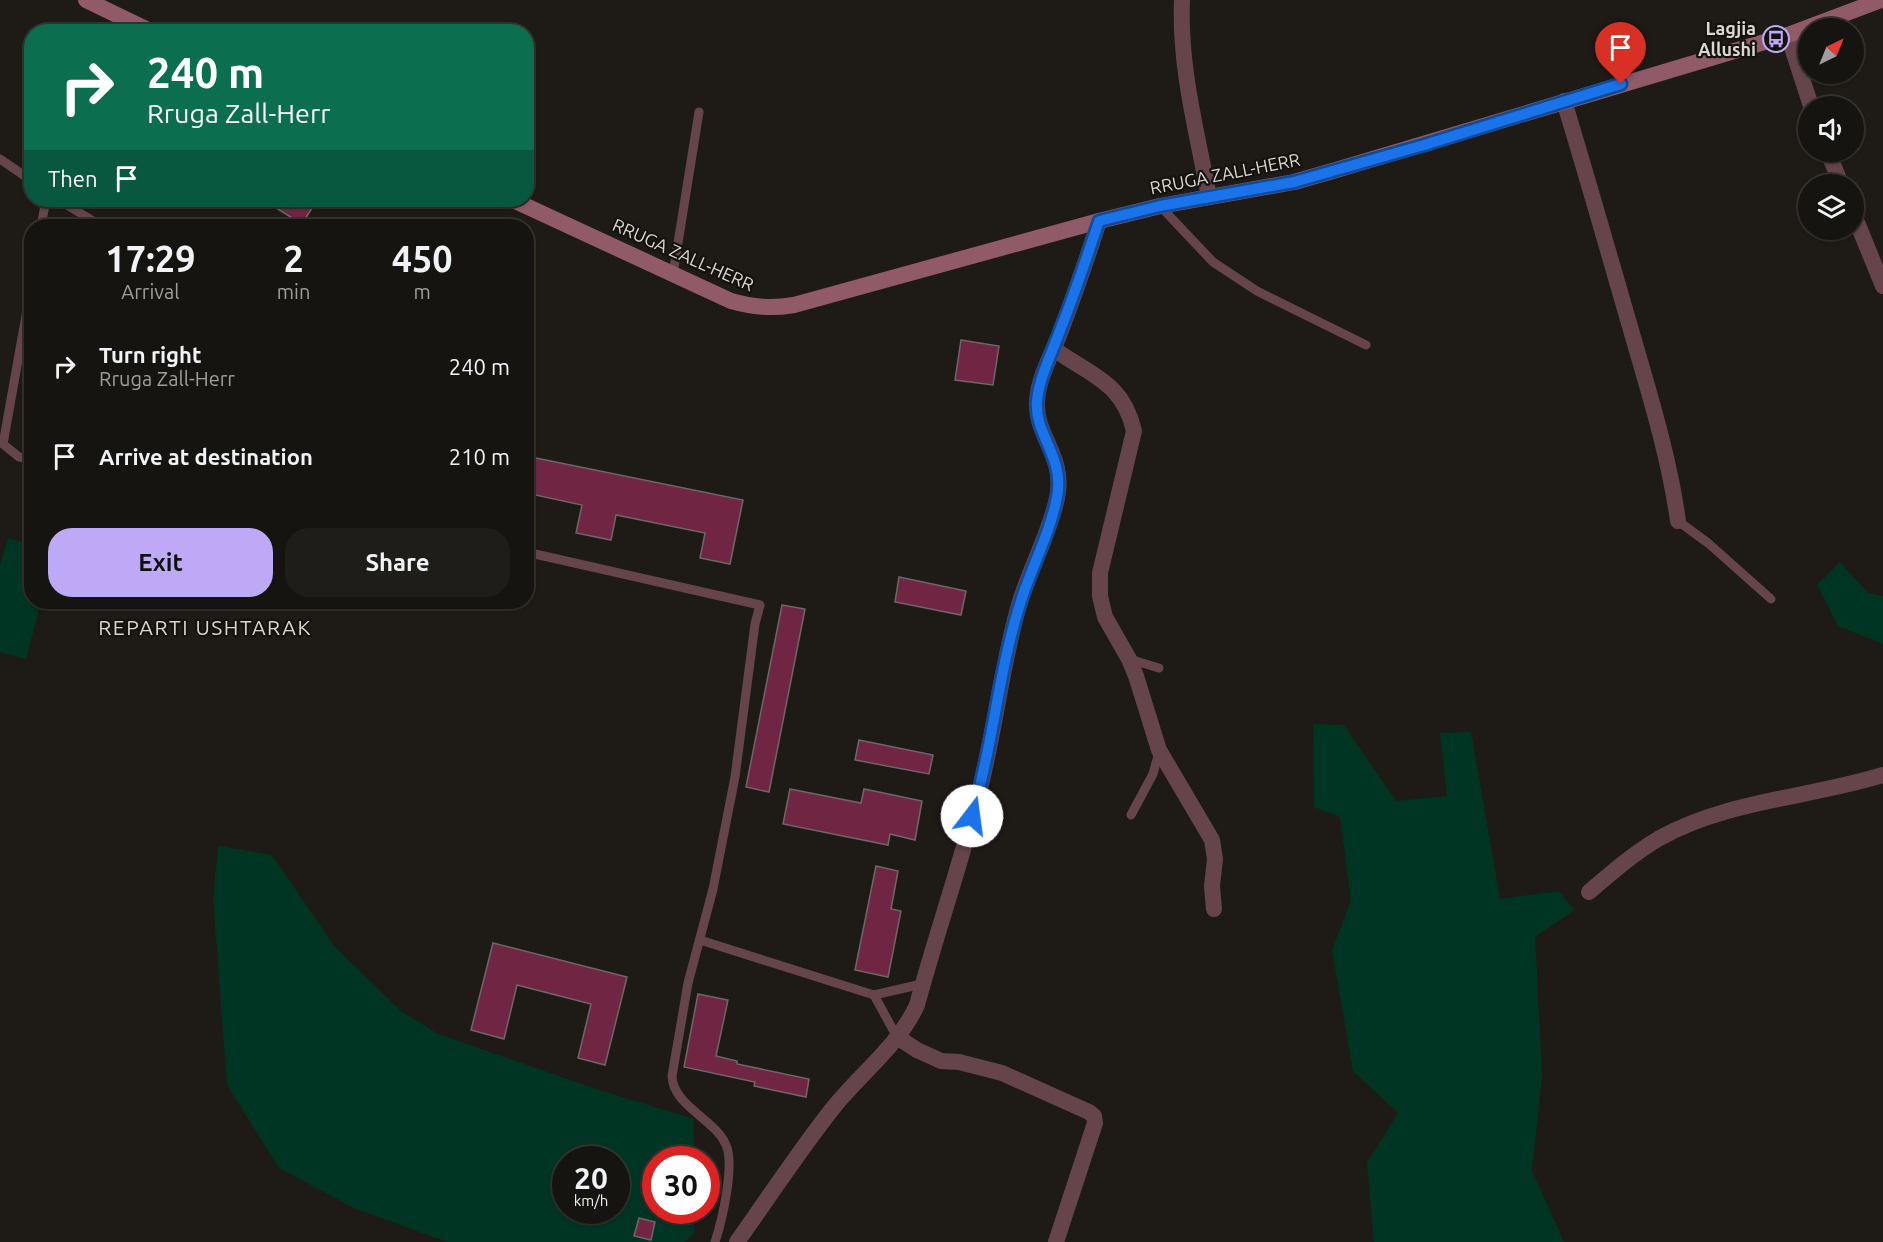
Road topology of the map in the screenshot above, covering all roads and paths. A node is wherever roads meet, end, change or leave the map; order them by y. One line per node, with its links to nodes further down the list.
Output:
1 (86, 0): 4 (main road)
2 (1182, 0): 11 (street)
3 (1881, 0): 5 (main road, RRUGA ZALL-HERR)
4 (136, 24)
5 (1788, 35): 6 (street); 7 (main road, RRUGA ZALL-HERR)
6 (1809, 96)
7 (1564, 101): 11 (main road, RRUGA ZALL-HERR); 24 (street)
8 (699, 112): 18 (lane)
9 (0, 159): 10 (lane)
10 (24, 176)
11 (1209, 197): 12 (main road, RRUGA ZALL-HERR)
12 (1160, 206): 16 (main road, RRUGA ZALL-HERR); 21 (lane)
13 (71, 207): 15 (lane)
14 (528, 207): 18 (main road, RRUGA ZALL-HERR)
15 (90, 219)
16 (1099, 221): 18 (main road, RRUGA ZALL-HERR); 22 (street)
17 (1864, 239): 19 (street)
18 (673, 274)
19 (1883, 286)
20 (24, 327): 23 (lane)
21 (1366, 345)
22 (1053, 349): 27 (street); 35 (street)
23 (24, 458)
24 (1678, 521): 26 (lane)
25 (534, 554): 34 (lane)
26 (1771, 599)
27 (1129, 659): 28 (lane); 29 (street)
28 (1159, 668)
29 (1159, 750): 31 (lane); 33 (street)
30 (1883, 775): 32 (street)
31 (1131, 815)
32 (1589, 892)
33 (1214, 909)
34 (700, 940): 36 (lane); 38 (lane)
35 (922, 984): 36 (lane); 37 (street)
36 (874, 994): 37 (lane)
37 (897, 1037): 39 (street); 40 (street)
38 (715, 1242)
39 (737, 1242)
40 (1056, 1242)

